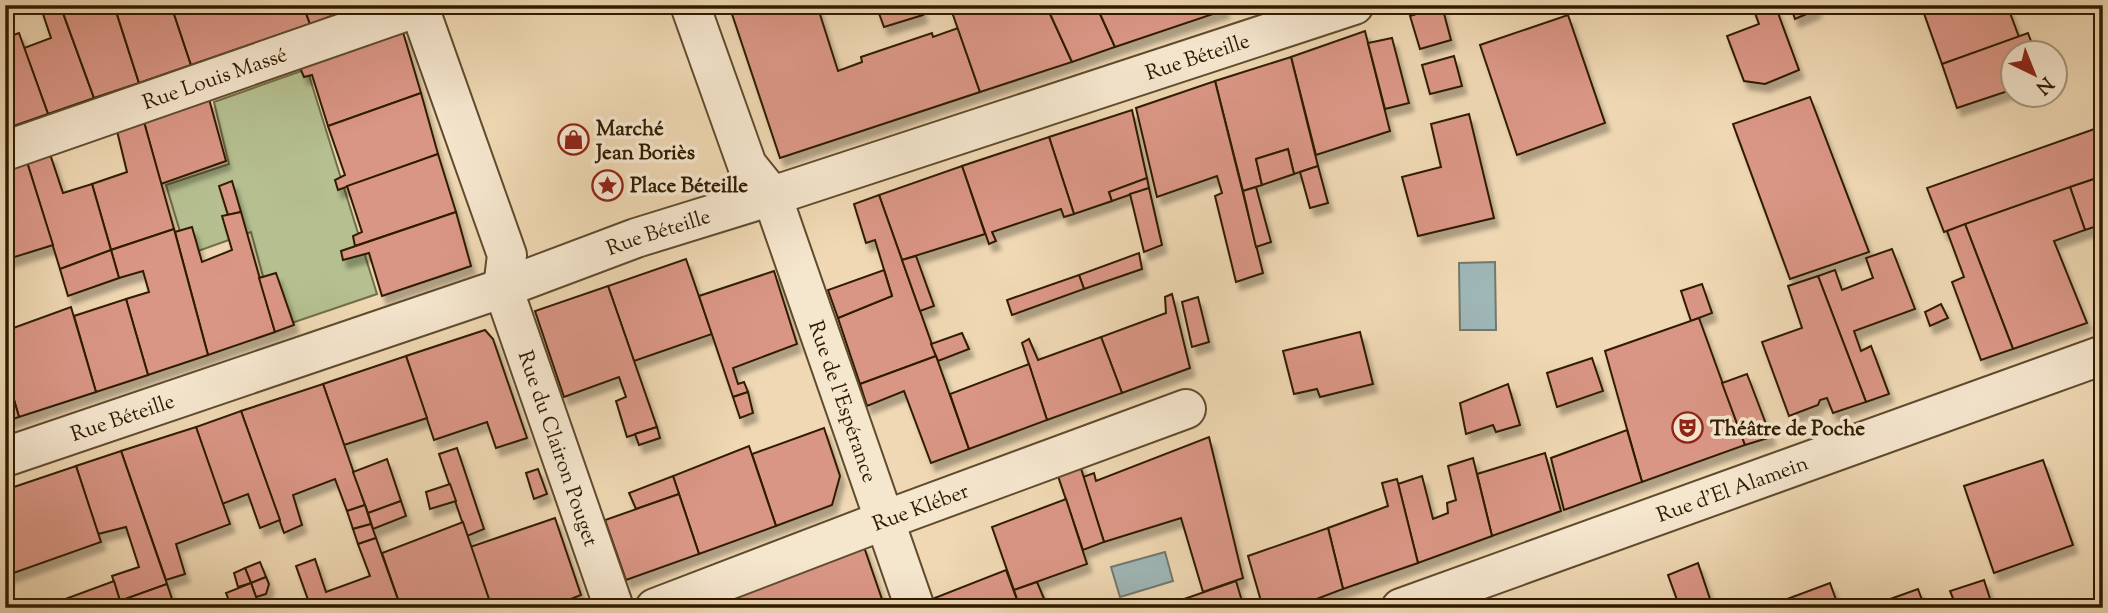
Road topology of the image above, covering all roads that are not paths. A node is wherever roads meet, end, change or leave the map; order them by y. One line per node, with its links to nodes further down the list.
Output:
1 (690, 5): 5 (street)
2 (1354, 5): 5 (street, Rue Béteille)
3 (422, 6): 4 (street, Rue Louis Massé); 6 (street)
4 (5, 151)
5 (772, 196): 6 (street, Rue Béteille); 10 (street, Rue de l'Espérance)
6 (503, 288): 9 (street, Rue Béteille); 11 (street, Rue du Clairon Pouget)
7 (2103, 355): 14 (street, Rue d'El Alamein)
8 (1186, 408): 10 (street, Rue Kléber)
9 (5, 457)
10 (885, 520): 12 (street, Rue Kléber); 13 (street, Rue de l'Espérance)
11 (614, 608)
12 (655, 608)
13 (915, 608)
14 (1401, 608)

